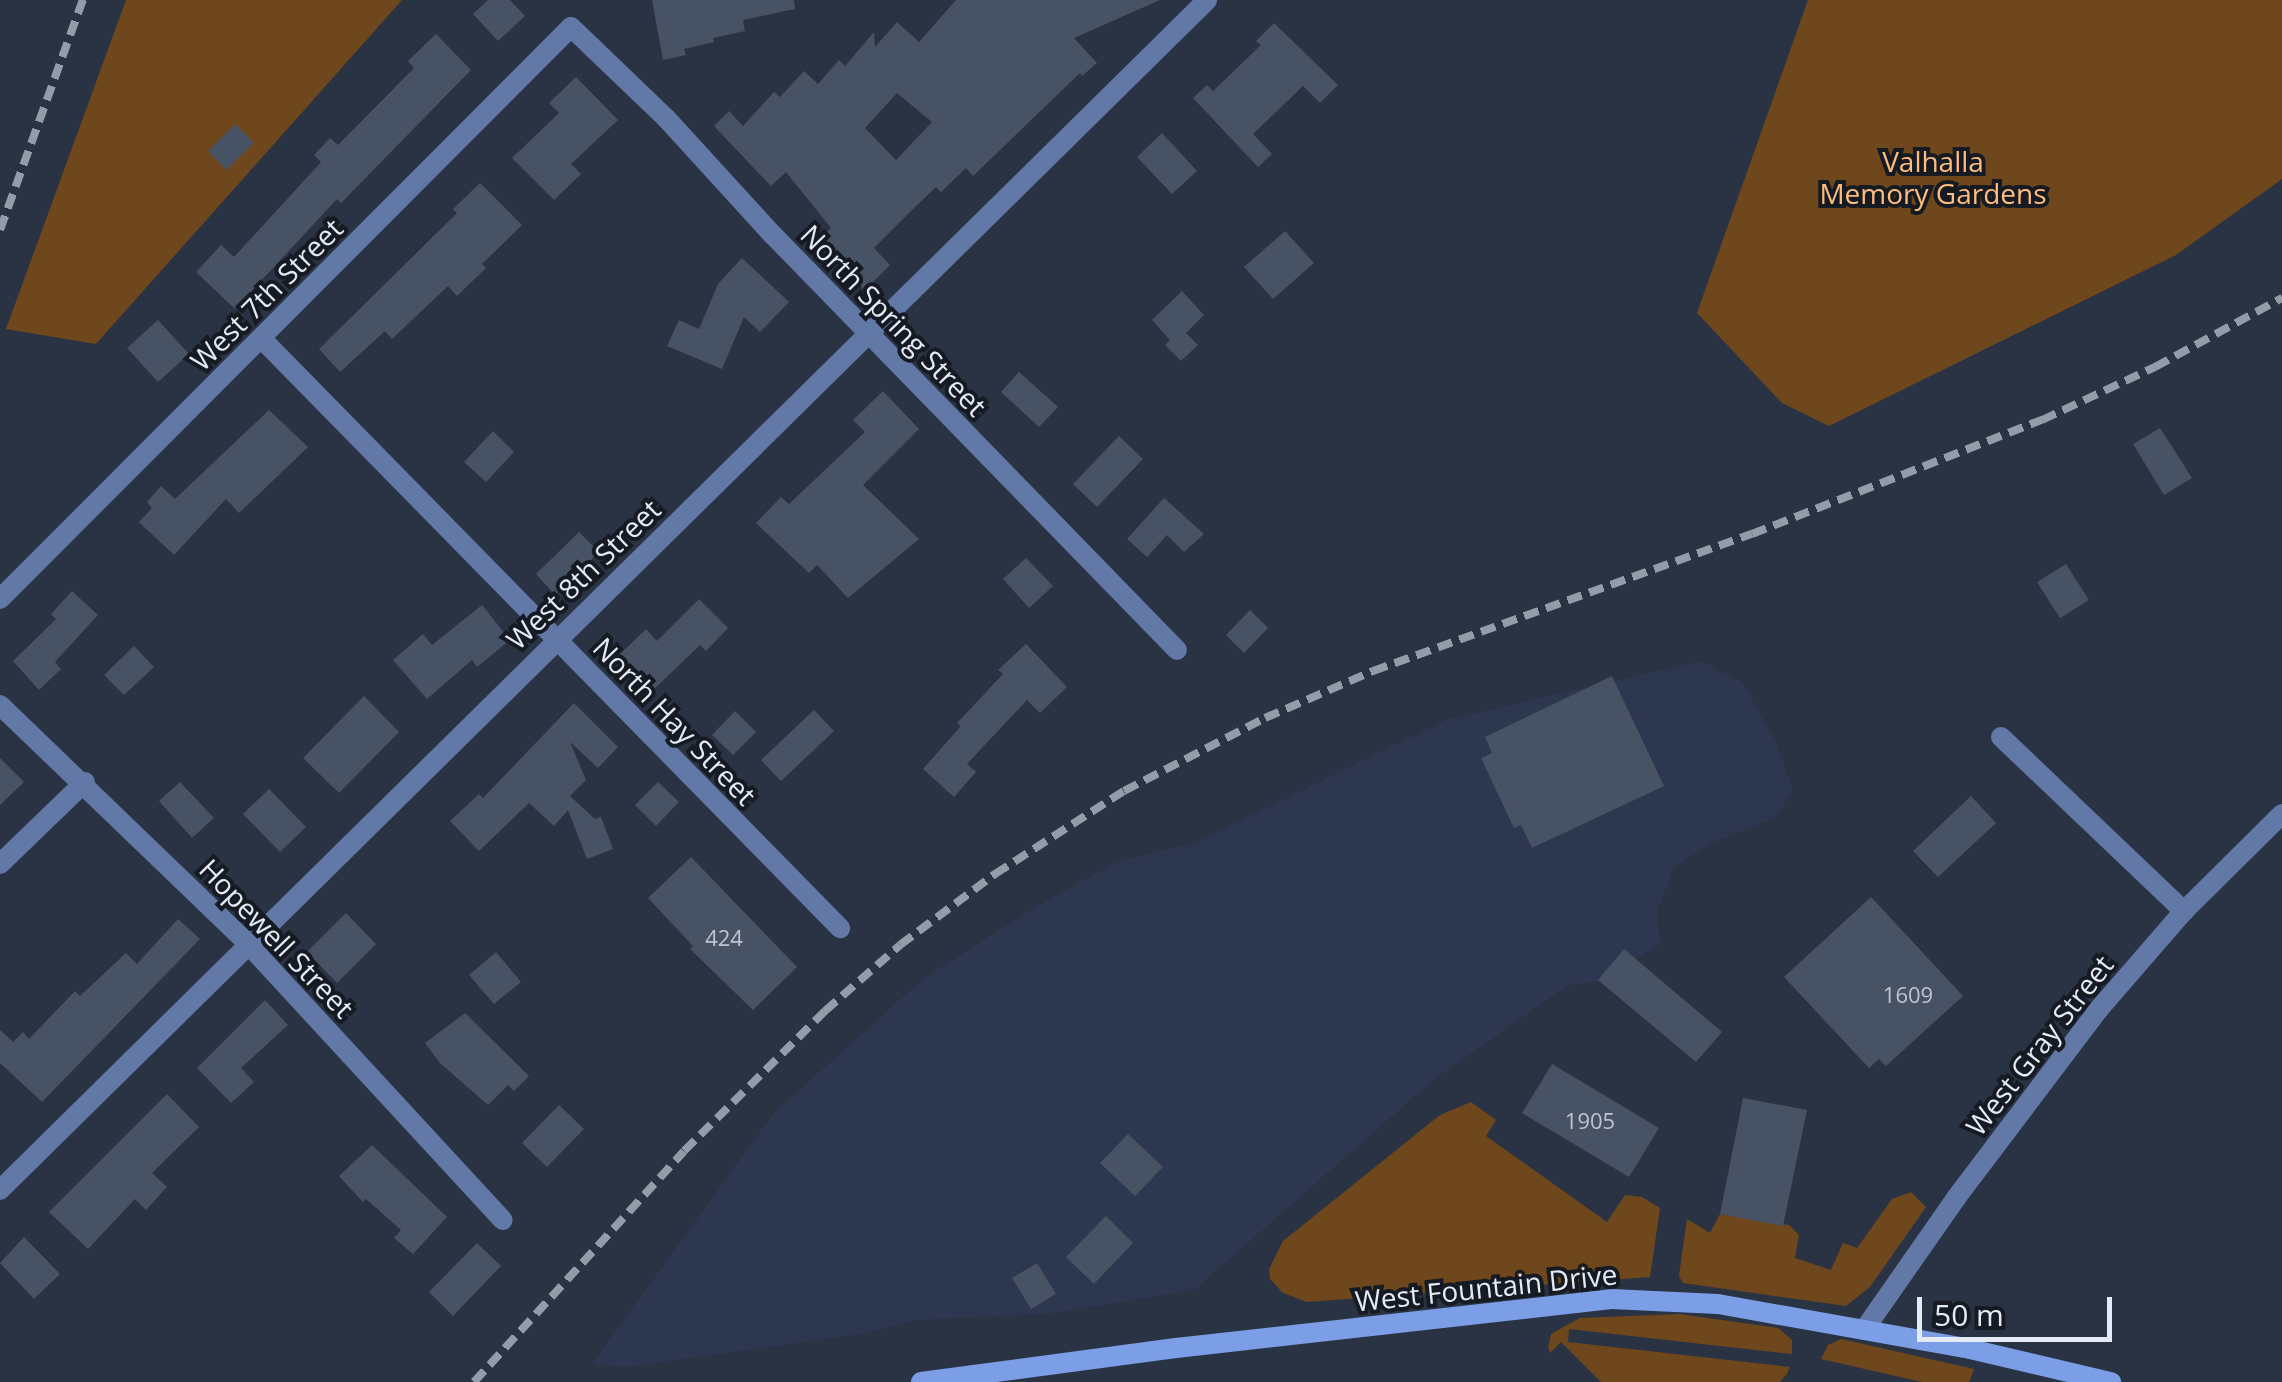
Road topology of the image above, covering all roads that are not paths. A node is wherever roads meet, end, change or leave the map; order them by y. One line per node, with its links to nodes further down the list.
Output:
1 (1207, 0): 3 (street, West 8th Street)
2 (571, 27): 3 (street, North Spring Street); 4 (street, West 7th Street)
3 (870, 334): 6 (street, West 8th Street); 7 (street, North Spring Street)
4 (260, 338): 5 (street, West 7th Street); 6 (street, North Hay Street)
5 (0, 599)
6 (555, 638): 14 (street, North Hay Street); 15 (street, West 8th Street)
7 (1177, 650)
8 (0, 705): 10 (street, Hopewell Street)
9 (2001, 737): 13 (street)
10 (85, 782): 12 (street); 15 (street, Hopewell Street)
11 (2282, 814): 13 (street, West Gray Street)
12 (0, 864)
13 (2184, 911): 18 (street, West Gray Street)
14 (840, 928)
15 (247, 942): 16 (street, West 8th Street); 17 (street, Hopewell Street)
16 (0, 1190)
17 (504, 1220)
18 (1864, 1330): 19 (street, West Fountain Drive); 20 (street, West Fountain Drive)
19 (2046, 1376): 21 (street, West Fountain Drive)
20 (922, 1382)
21 (2111, 1382)

